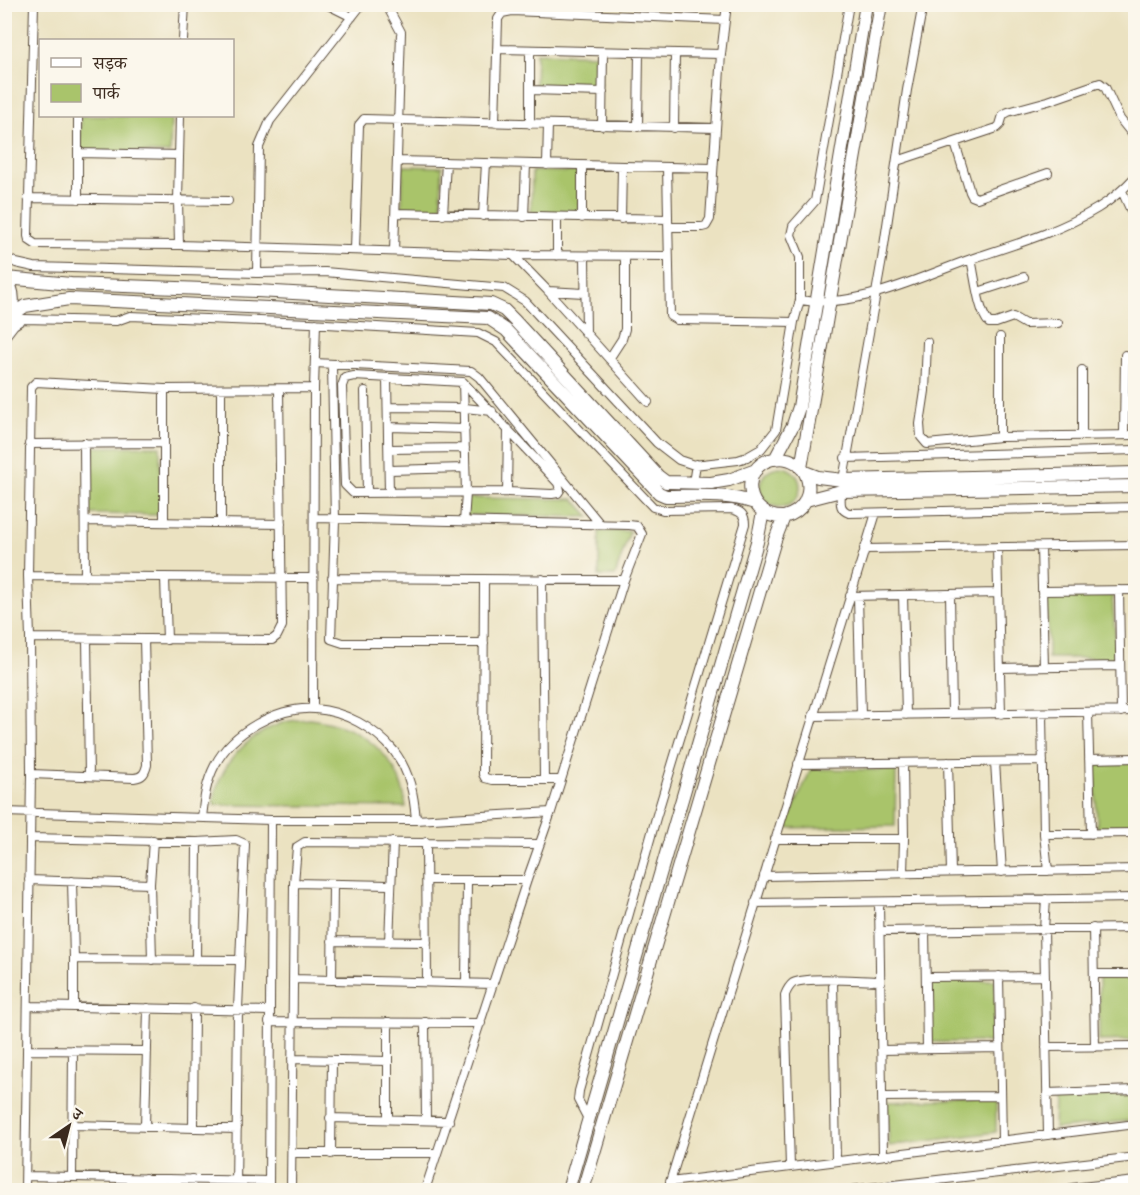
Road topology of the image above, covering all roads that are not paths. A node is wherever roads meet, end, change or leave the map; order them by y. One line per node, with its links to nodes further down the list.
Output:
1 (5, 4): 12 (street)
2 (34, 4): 16 (street)
3 (185, 4): 15 (street)
4 (326, 4): 13 (street)
5 (362, 4): 13 (street)
6 (386, 4): 27 (street)
7 (727, 4): 14 (street)
8 (849, 4): 83 (street)
9 (866, 4): 85 (street)
10 (881, 4): 84 (street)
11 (923, 4): 40 (street)
12 (4, 11)
13 (352, 17): 66 (street)
14 (724, 20): 17 (street); 22 (street)
15 (183, 39)
16 (37, 46): 52 (street)
17 (497, 49): 18 (street); 28 (street)
18 (531, 50): 19 (street); 23 (street)
19 (603, 52): 20 (street); 24 (street)
20 (639, 52): 21 (street); 32 (street)
21 (675, 53): 22 (street); 33 (street)
22 (721, 54): 34 (street)
23 (530, 90): 24 (street); 29 (street)
24 (603, 92): 31 (street)
25 (78, 117): 37 (street)
26 (180, 117): 38 (street)
27 (399, 119): 28 (street); 39 (street); 67 (street)
28 (495, 123): 29 (street)
29 (530, 124): 30 (street)
30 (548, 124): 31 (street); 44 (street)
31 (602, 126): 32 (street)
32 (638, 127): 33 (street)
33 (674, 128): 34 (street)
34 (716, 128): 48 (street)
35 (1136, 139): 36 (street)
36 (955, 142): 40 (street); 49 (street)
37 (78, 153): 38 (street); 53 (street)
38 (179, 155): 54 (street)
39 (397, 161): 41 (street); 56 (street)
40 (897, 161): 82 (street)
41 (446, 162): 42 (street); 57 (street)
42 (486, 163): 43 (street); 58 (street)
43 (526, 164): 44 (street); 59 (street)
44 (547, 165): 45 (street)
45 (582, 166): 46 (street); 61 (street)
46 (622, 167): 47 (street); 62 (street)
47 (667, 167): 48 (street); 64 (street)
48 (713, 168): 64 (street)
49 (1048, 172)
50 (1136, 176): 51 (street)
51 (1122, 191): 63 (street); 75 (street)
52 (28, 198): 53 (street); 65 (street)
53 (78, 199): 54 (street)
54 (178, 200): 55 (street); 65 (street)
55 (228, 201)
56 (396, 213): 57 (street); 68 (street)
57 (443, 215): 58 (street)
58 (483, 216): 59 (street)
59 (524, 217): 60 (street)
60 (557, 218): 61 (street); 71 (street)
61 (582, 218): 62 (street)
62 (621, 219): 64 (street)
63 (1136, 222)
64 (669, 223): 74 (street)
65 (179, 244): 66 (street)
66 (257, 246): 67 (street); 76 (street)
67 (355, 249): 68 (street)
68 (394, 251): 69 (street)
69 (513, 255): 71 (street); 79 (street)
70 (4, 256): 76 (street)
71 (556, 256): 72 (street)
72 (585, 256): 73 (street); 81 (street)
73 (625, 256): 74 (street); 95 (street)
74 (668, 256): 87 (street)
75 (971, 259): 80 (street); 82 (street)
76 (257, 273): 125 (street)
77 (5, 277): 86 (street); 131 (street)
78 (1024, 277): 80 (street)
79 (548, 291): 81 (street); 90 (street)
80 (978, 292): 89 (street)
81 (584, 293): 90 (street)
82 (876, 293): 84 (street); 123 (street)
83 (800, 300): 85 (street); 87 (street)
84 (831, 302): 85 (street); 129 (street)
85 (816, 303): 124 (street)
86 (8, 321): 138 (street)
87 (794, 322): 125 (street)
88 (316, 323): 92 (street); 96 (street); 142 (street)
89 (1058, 323)
90 (586, 334): 95 (street)
91 (1000, 337): 116 (street)
92 (4, 338)
93 (927, 342): 116 (street)
94 (1125, 355): 114 (street)
95 (609, 359): 106 (street)
96 (315, 363): 97 (street); 101 (street)
97 (332, 365): 146 (street); 152 (street)
98 (1082, 370): 113 (street)
99 (387, 379): 100 (street); 107 (street); 135 (street)
100 (463, 382): 108 (street); 109 (street)
101 (314, 388): 104 (street); 145 (street)
102 (164, 389): 103 (street); 118 (street); 119 (street)
103 (221, 389): 104 (street); 150 (street)
104 (279, 389): 151 (street)
105 (364, 391): 135 (street)
106 (648, 402)
107 (389, 407): 108 (street); 110 (street)
108 (465, 408): 109 (street); 111 (street)
109 (492, 411): 112 (street)
110 (389, 427): 111 (street); 121 (street)
111 (465, 429): 120 (street)
112 (508, 429): 134 (street); 134 (street)
113 (1082, 435): 114 (street); 116 (street)
114 (1124, 435): 115 (street)
115 (1136, 435)
116 (1000, 437)
117 (84, 443): 118 (street); 119 (street); 147 (street)
118 (164, 443): 148 (street)
119 (29, 444): 157 (street)
120 (465, 448): 121 (street); 126 (street)
121 (389, 449): 127 (street)
122 (1136, 450): 123 (street)
123 (846, 458): 132 (street)
124 (775, 459): 128 (street); 129 (street)
125 (696, 464): 131 (street)
126 (465, 468): 127 (street); 137 (street)
127 (389, 470): 136 (street)
128 (756, 470): 131 (street); 140 (street)
129 (803, 470): 132 (street); 139 (street)
130 (1136, 473): 132 (street)
131 (693, 483)
132 (842, 485): 133 (street); 139 (street); 143 (street)
133 (1136, 486)
134 (507, 492): 137 (street)
135 (367, 493): 136 (street)
136 (389, 493): 137 (street)
137 (466, 493): 149 (street)
138 (700, 496): 140 (street); 142 (street)
139 (806, 500): 144 (street)
140 (759, 507): 144 (street); 291 (street)
141 (1136, 507): 143 (street)
142 (701, 510): 291 (street)
143 (876, 513): 156 (street)
144 (784, 517): 323 (street)
145 (315, 518): 146 (street); 160 (street)
146 (335, 520): 149 (street); 161 (street)
147 (85, 521): 148 (street); 158 (street)
148 (164, 522): 150 (street)
149 (464, 522): 152 (street)
150 (222, 523): 151 (street)
151 (281, 524): 162 (street)
152 (600, 524): 165 (street)
153 (1136, 545): 154 (street)
154 (1041, 547): 155 (street); 168 (street)
155 (997, 548): 156 (street); 169 (street)
156 (864, 549): 172 (street)
157 (28, 576): 158 (street); 173 (street)
158 (85, 577): 159 (street)
159 (165, 578): 162 (street); 176 (street)
160 (313, 578): 162 (street); 181 (street)
161 (332, 578): 163 (street); 177 (street)
162 (281, 579): 176 (street)
163 (484, 579): 164 (street); 177 (street)
164 (542, 579): 165 (street); 200 (street)
165 (624, 579): 201 (street)
166 (1119, 590): 167 (street); 168 (street); 178 (street)
167 (1136, 590)
168 (1042, 591): 179 (street)
169 (998, 593): 170 (street); 180 (street)
170 (950, 594): 171 (street); 186 (street)
171 (903, 595): 172 (street); 188 (street)
172 (854, 596): 189 (street); 190 (street)
173 (30, 638): 174 (street); 198 (street)
174 (87, 639): 175 (street); 199 (street)
175 (144, 639): 176 (street); 199 (street)
176 (167, 640)
177 (484, 643): 200 (street)
178 (1120, 666): 179 (street); 184 (street)
179 (1044, 667): 180 (street)
180 (1000, 668): 187 (street)
181 (313, 709): 205 (street); 207 (street)
182 (1136, 711): 184 (street)
183 (1088, 712): 184 (street); 185 (street); 192 (street)
184 (1121, 712)
185 (1042, 713): 187 (street); 193 (street)
186 (952, 714): 187 (street); 188 (street)
187 (1001, 714)
188 (906, 715): 190 (street)
189 (813, 716): 190 (street); 197 (street)
190 (861, 716)
191 (1136, 758): 192 (street)
192 (1089, 759): 210 (street)
193 (1043, 761): 195 (street); 209 (street)
194 (948, 762): 195 (street); 196 (street); 221 (street)
195 (995, 762): 222 (street)
196 (903, 763): 197 (street); 213 (street)
197 (798, 764): 212 (street)
198 (31, 774): 199 (street); 204 (street)
199 (89, 776)
200 (544, 780): 201 (street)
201 (561, 780): 203 (street)
202 (4, 812): 204 (street)
203 (551, 812): 207 (street); 218 (street)
204 (31, 814): 205 (street); 211 (street)
205 (202, 818): 206 (street)
206 (271, 820): 207 (street); 267 (street)
207 (416, 820)
208 (1136, 833): 210 (street)
209 (1044, 834): 210 (street); 220 (street)
210 (1091, 834)
211 (31, 838): 214 (street); 225 (street)
212 (775, 839): 213 (street); 224 (street)
213 (904, 839): 223 (street)
214 (153, 840): 215 (street); 231 (street)
215 (197, 842): 248 (street); 249 (street)
216 (393, 842): 217 (street); 230 (street); 233 (street)
217 (426, 842): 218 (street); 226 (street)
218 (539, 844): 228 (street)
219 (1136, 869): 220 (street)
220 (1048, 871): 222 (street)
221 (951, 872): 222 (street); 223 (street)
222 (1002, 872)
223 (903, 873): 224 (street)
224 (764, 876): 236 (street)
225 (29, 880): 229 (street); 262 (street)
226 (427, 880): 227 (street); 245 (street)
227 (467, 880): 228 (street); 260 (street)
228 (527, 880): 261 (street)
229 (72, 881): 231 (street); 246 (street)
230 (294, 883): 232 (street); 255 (street)
231 (150, 884): 247 (street)
232 (333, 884): 233 (street); 243 (street)
233 (389, 885): 244 (street)
234 (1136, 898): 235 (street)
235 (1046, 899): 237 (street); 240 (street)
236 (755, 903): 237 (street); 315 (street)
237 (879, 903): 242 (street)
238 (1093, 928): 239 (street); 240 (street); 250 (street)
239 (1136, 928)
240 (1044, 929): 241 (street); 253 (street)
241 (925, 930): 242 (street); 254 (street)
242 (879, 931): 258 (street)
243 (332, 941): 244 (street); 256 (street)
244 (389, 942): 245 (street)
245 (427, 942): 259 (street)
246 (74, 959): 247 (street); 263 (street)
247 (152, 960): 248 (street)
248 (196, 960): 249 (street)
249 (240, 960): 266 (street)
250 (1094, 974): 251 (street); 275 (street)
251 (1136, 974)
252 (999, 976): 253 (street); 254 (street); 276 (street)
253 (1045, 976): 274 (street)
254 (926, 977): 277 (street)
255 (293, 979): 256 (street); 268 (street)
256 (332, 980): 259 (street)
257 (833, 980): 258 (street); 306 (street); 307 (street)
258 (879, 981): 280 (street)
259 (427, 982): 260 (street)
260 (466, 983): 261 (street)
261 (494, 984): 272 (street)
262 (28, 1006): 263 (street); 278 (street)
263 (74, 1007): 264 (street)
264 (148, 1008): 265 (street); 281 (street)
265 (194, 1008): 266 (street); 297 (street)
266 (238, 1009): 267 (street); 298 (street)
267 (269, 1011): 269 (street)
268 (292, 1021): 269 (street); 270 (street); 282 (street)
269 (270, 1022): 314 (street)
270 (388, 1022): 271 (street); 284 (street)
271 (425, 1022): 272 (street); 292 (street)
272 (481, 1023): 293 (street)
273 (1136, 1046): 275 (street)
274 (1046, 1047): 275 (street); 286 (street)
275 (1095, 1047)
276 (1000, 1048): 277 (street); 287 (street)
277 (927, 1049): 280 (street)
278 (28, 1050): 279 (street); 308 (street)
279 (73, 1050): 281 (street); 295 (street)
280 (881, 1050): 288 (street)
281 (147, 1051): 296 (street)
282 (292, 1059): 283 (street); 301 (street)
283 (332, 1060): 284 (street); 289 (street)
284 (388, 1061): 290 (street)
285 (1136, 1090): 286 (street)
286 (1047, 1094): 299 (street)
287 (1001, 1096): 288 (street); 300 (street)
288 (882, 1097): 304 (street)
289 (330, 1118): 290 (street); 302 (street)
290 (388, 1119): 292 (street)
291 (588, 1119): 322 (street)
292 (426, 1120): 293 (street)
293 (449, 1120): 303 (street)
294 (1136, 1124): 299 (street)
295 (72, 1125): 296 (street); 309 (street)
296 (145, 1127): 297 (street)
297 (193, 1128): 298 (street)
298 (237, 1128): 312 (street)
299 (1048, 1135): 300 (street)
300 (1002, 1141): 304 (street)
301 (292, 1153): 302 (street); 320 (street)
302 (331, 1154): 303 (street)
303 (437, 1154): 321 (street)
304 (883, 1155): 306 (street)
305 (1136, 1157): 324 (street)
306 (836, 1161): 307 (street)
307 (790, 1167): 315 (street)
308 (26, 1176): 309 (street); 316 (street)
309 (72, 1176): 310 (street)
310 (145, 1178): 311 (street); 317 (street)
311 (192, 1179): 312 (street); 318 (street)
312 (236, 1179): 314 (street); 319 (street)
313 (1136, 1183): 325 (street)
314 (268, 1186)
315 (670, 1186)
316 (25, 1191)
317 (145, 1191)
318 (191, 1191)
319 (236, 1191)
320 (291, 1191)
321 (425, 1191)
322 (568, 1191)
323 (583, 1191)
324 (851, 1191)
325 (1072, 1191)

